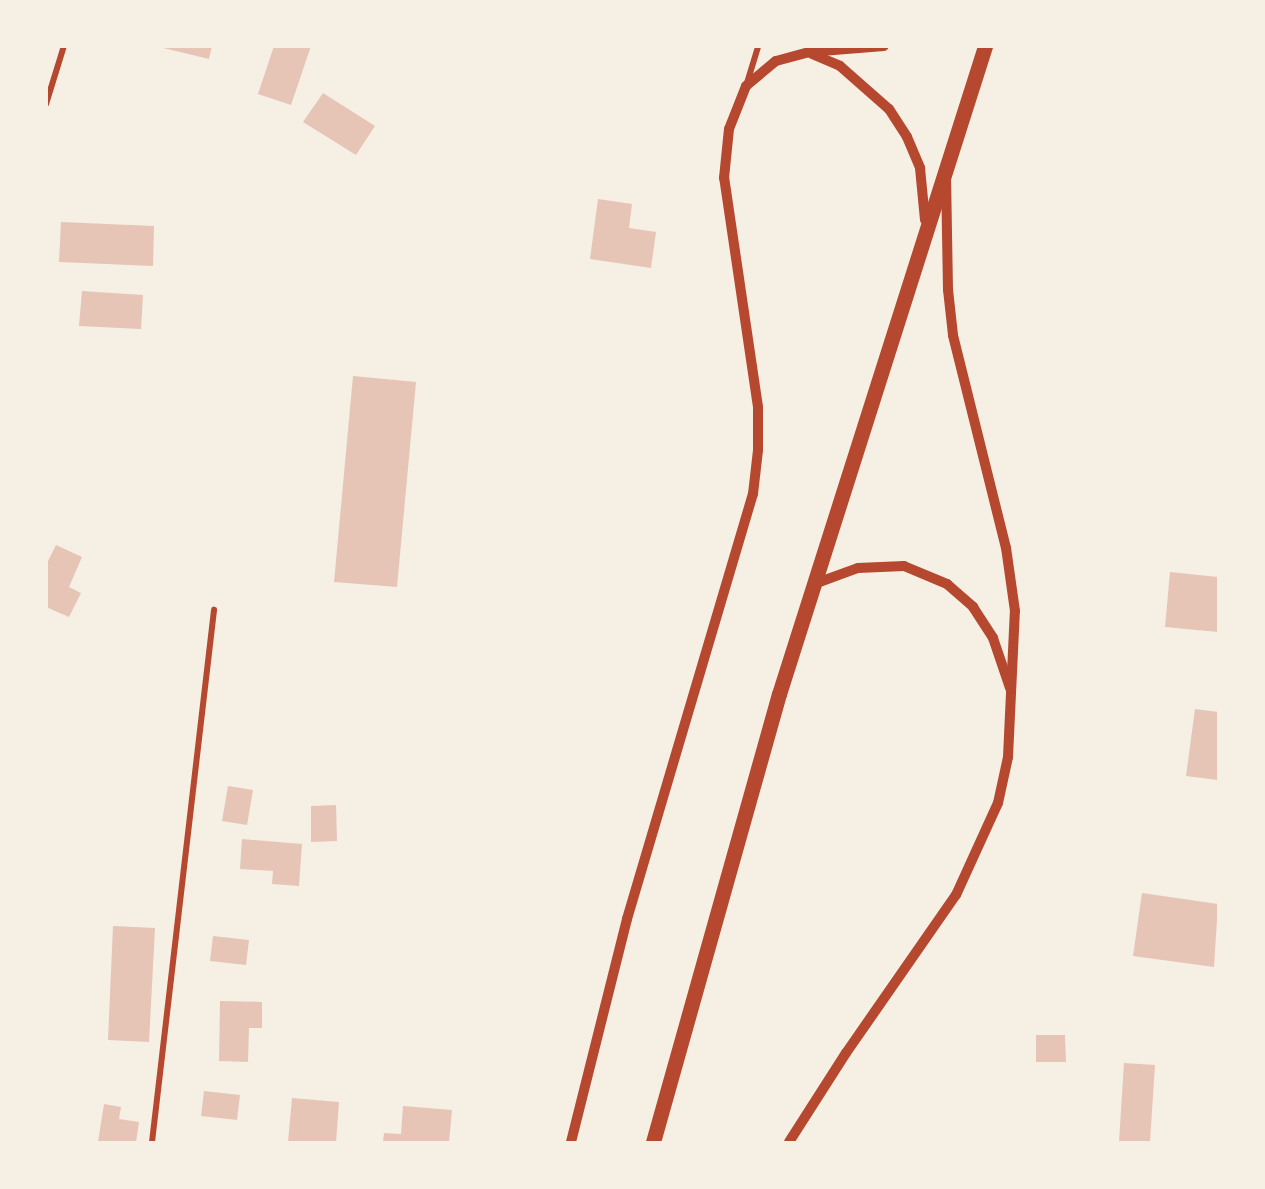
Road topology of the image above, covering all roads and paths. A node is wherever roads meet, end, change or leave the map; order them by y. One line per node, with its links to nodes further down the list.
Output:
1 (64, 46): 7 (street)
2 (758, 46): 6 (street)
3 (884, 46): 5 (street)
4 (985, 46): 8 (main road)
5 (809, 52): 6 (street); 9 (street)
6 (746, 86): 14 (street)
7 (46, 104)
8 (946, 166): 9 (main road); 12 (street)
9 (925, 233): 10 (main road)
10 (814, 584): 12 (street); 15 (main road)
11 (214, 610): 13 (street)
12 (1012, 693): 16 (street)
13 (152, 1143)
14 (571, 1143)
15 (653, 1143)
16 (789, 1143)

